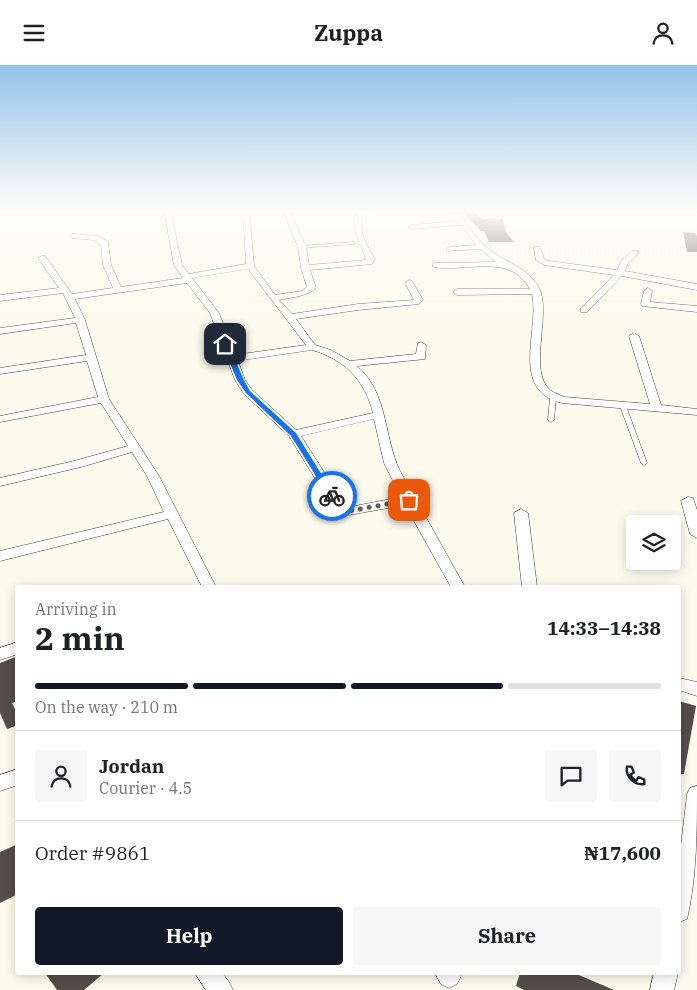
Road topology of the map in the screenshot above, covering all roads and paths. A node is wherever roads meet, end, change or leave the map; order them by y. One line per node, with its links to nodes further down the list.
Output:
1 (106, 252): 18 (street)
2 (175, 252): 15 (street)
3 (249, 252): 12 (street)
4 (303, 252): 13 (street)
5 (367, 252): 13 (street)
6 (486, 252): 10 (street)
7 (538, 252): 14 (street)
8 (635, 253): 14 (street)
9 (42, 258): 21 (street)
10 (508, 264): 11 (street); 19 (street)
11 (436, 265)
12 (250, 266): 15 (street); 24 (street)
13 (305, 268): 24 (street)
14 (620, 273): 17 (street); 26 (street)
15 (187, 279): 18 (street); 34 (street)
16 (409, 283): 27 (street)
17 (697, 287)
18 (118, 291): 21 (street)
19 (536, 291): 22 (street); 37 (street)
20 (648, 291): 25 (street)
21 (68, 293): 23 (street); 28 (street)
22 (457, 293)
23 (0, 298)
24 (273, 299): 27 (street)
25 (697, 309)
26 (584, 310)
27 (290, 317): 32 (street)
28 (80, 320): 29 (street); 33 (street)
29 (0, 331)
30 (634, 336): 40 (street)
31 (421, 345): 35 (street)
32 (312, 347): 34 (street); 35 (street)
33 (91, 357): 36 (street); 38 (street)
34 (231, 359): 45 (street)
35 (346, 364): 42 (street)
36 (0, 371)
37 (553, 398): 39 (street); 44 (lane)
38 (104, 399): 43 (street); 46 (street)
39 (622, 406): 40 (street); 47 (lane)
40 (657, 409): 41 (street)
41 (697, 412)
42 (379, 415): 45 (street); 49 (street)
43 (0, 419)
44 (551, 420)
45 (294, 434): 49 (street)
46 (133, 448): 48 (street); 51 (street)
47 (644, 463)
48 (0, 482)
49 (409, 500): 56 (street)
50 (688, 501): 53 (street)
51 (171, 513): 54 (street); 55 (street)
52 (521, 513): 57 (street)
53 (697, 534)
54 (0, 556)
55 (208, 585)
56 (457, 585)
57 (530, 585)
58 (15, 649): 59 (street)
59 (0, 654)
60 (681, 685): 61 (street)
61 (697, 689)
62 (15, 778): 63 (street)
63 (0, 783)
64 (697, 794): 65 (street)
65 (681, 902)
66 (209, 975): 68 (street)
67 (666, 975): 69 (street)
68 (221, 990)
69 (662, 990)

